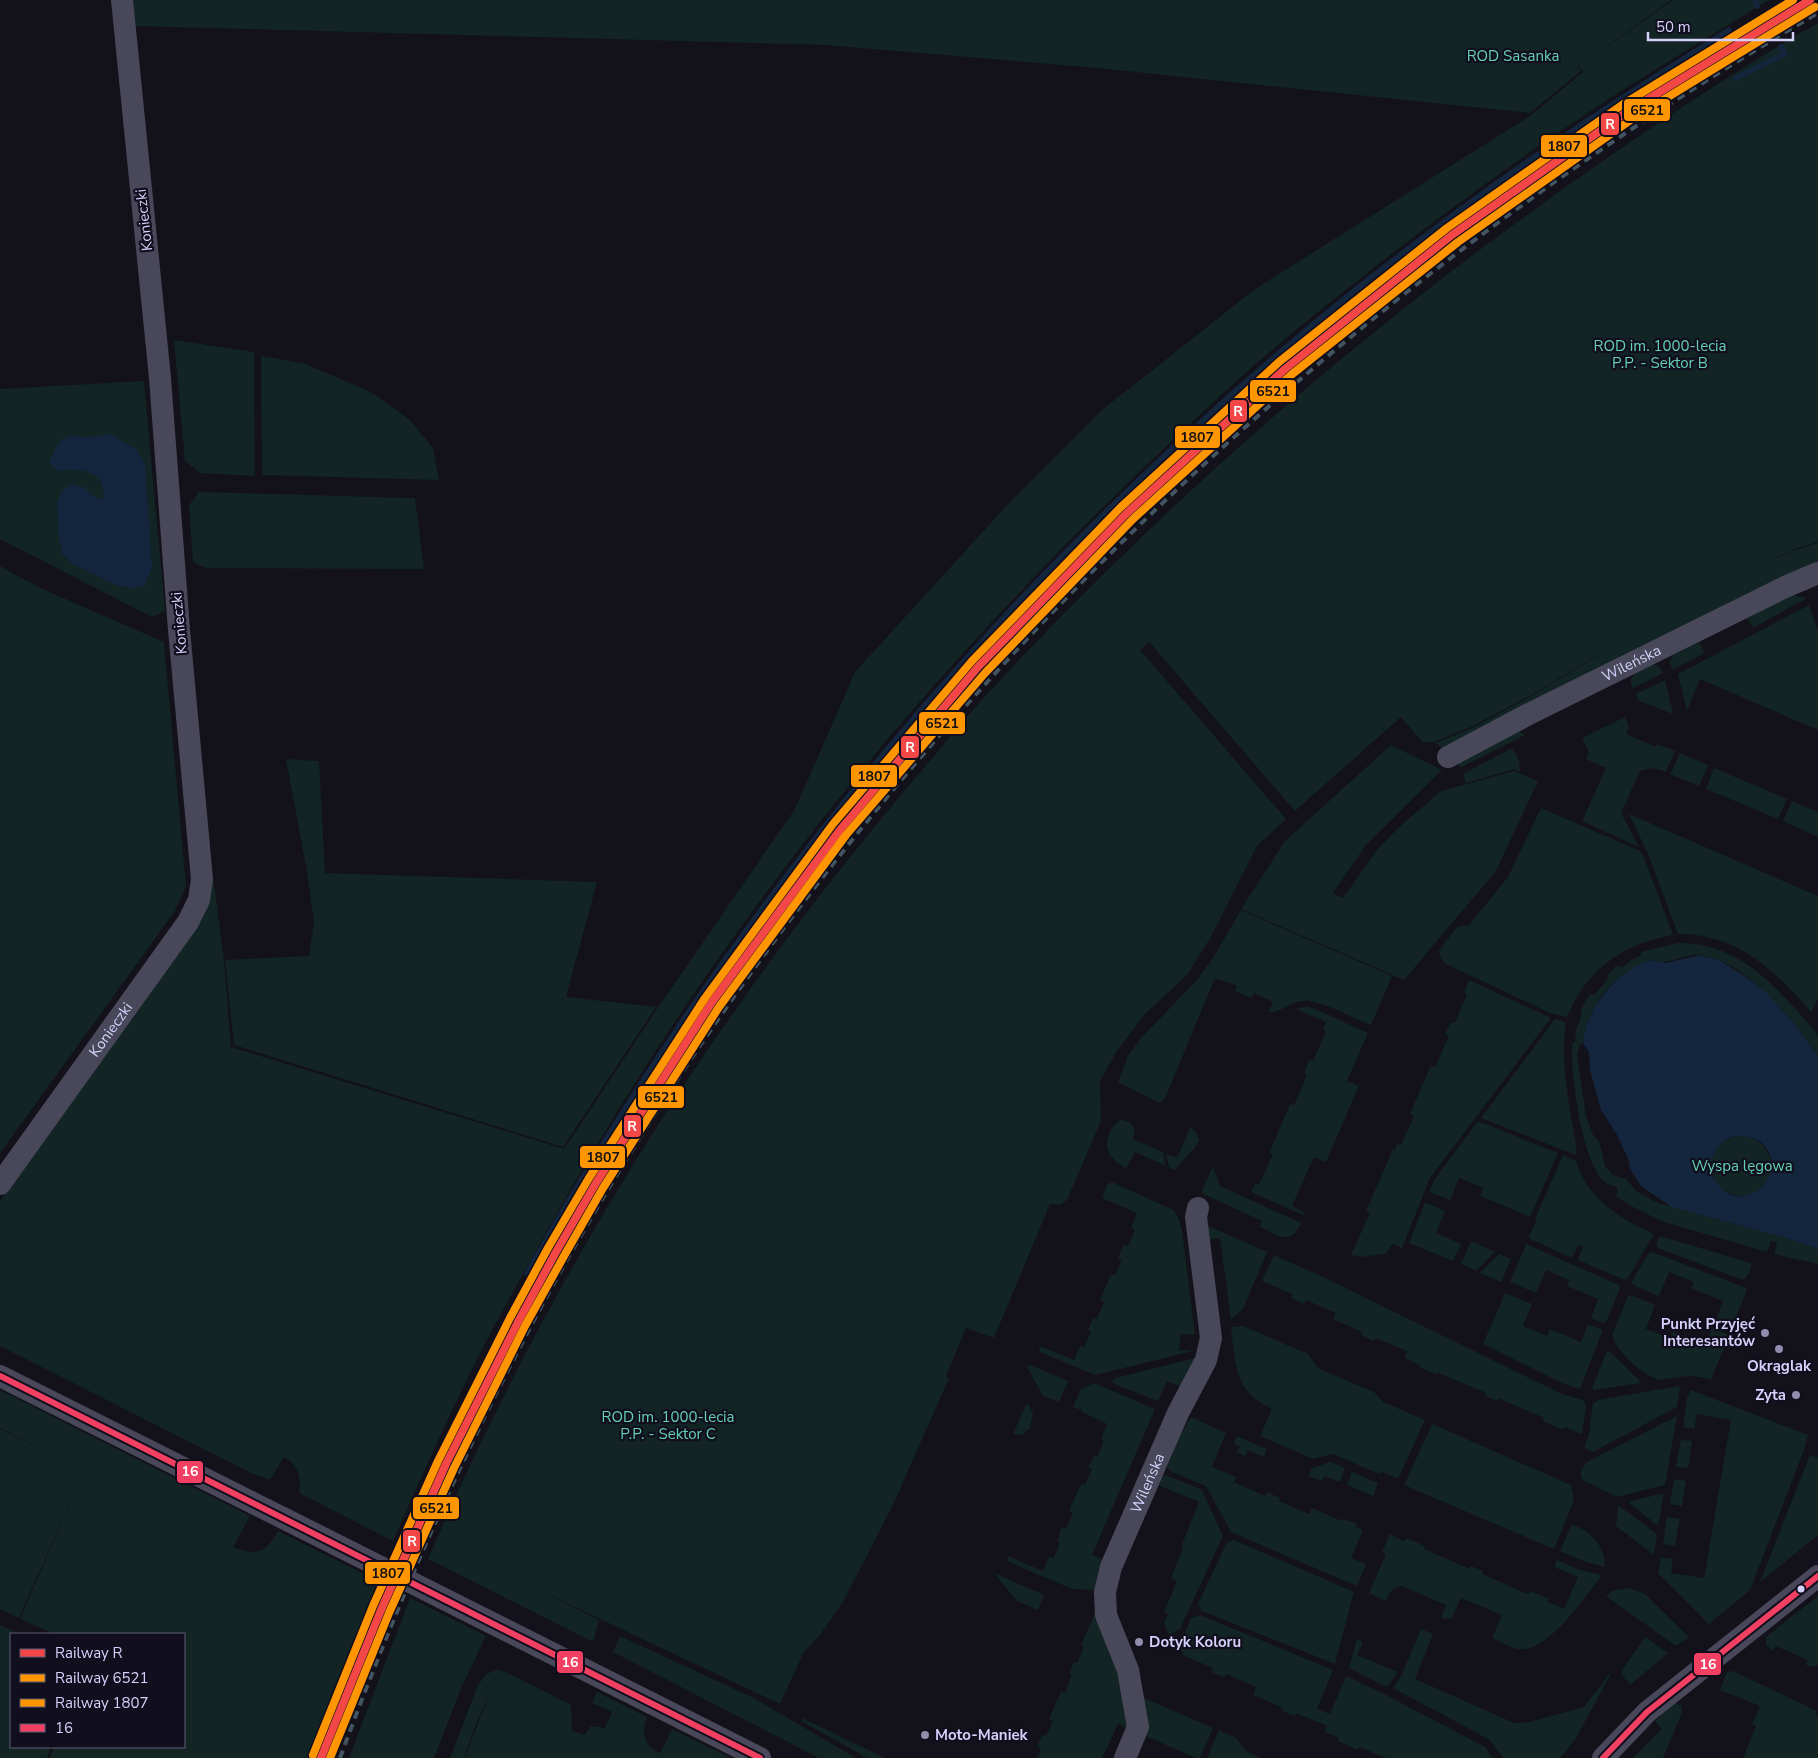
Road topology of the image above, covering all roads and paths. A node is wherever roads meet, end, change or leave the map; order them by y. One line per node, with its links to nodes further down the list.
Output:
1 (122, 0): 4 (street, Konieczki)
2 (1817, 577): 3 (street, Wileńska)
3 (1448, 757)
4 (0, 1184)
5 (1198, 1208): 9 (street, Wileńska)
6 (0, 1376): 8 (street, bridge)
7 (1818, 1576): 10 (street)
8 (760, 1758)
9 (1125, 1758)
10 (1603, 1758)

